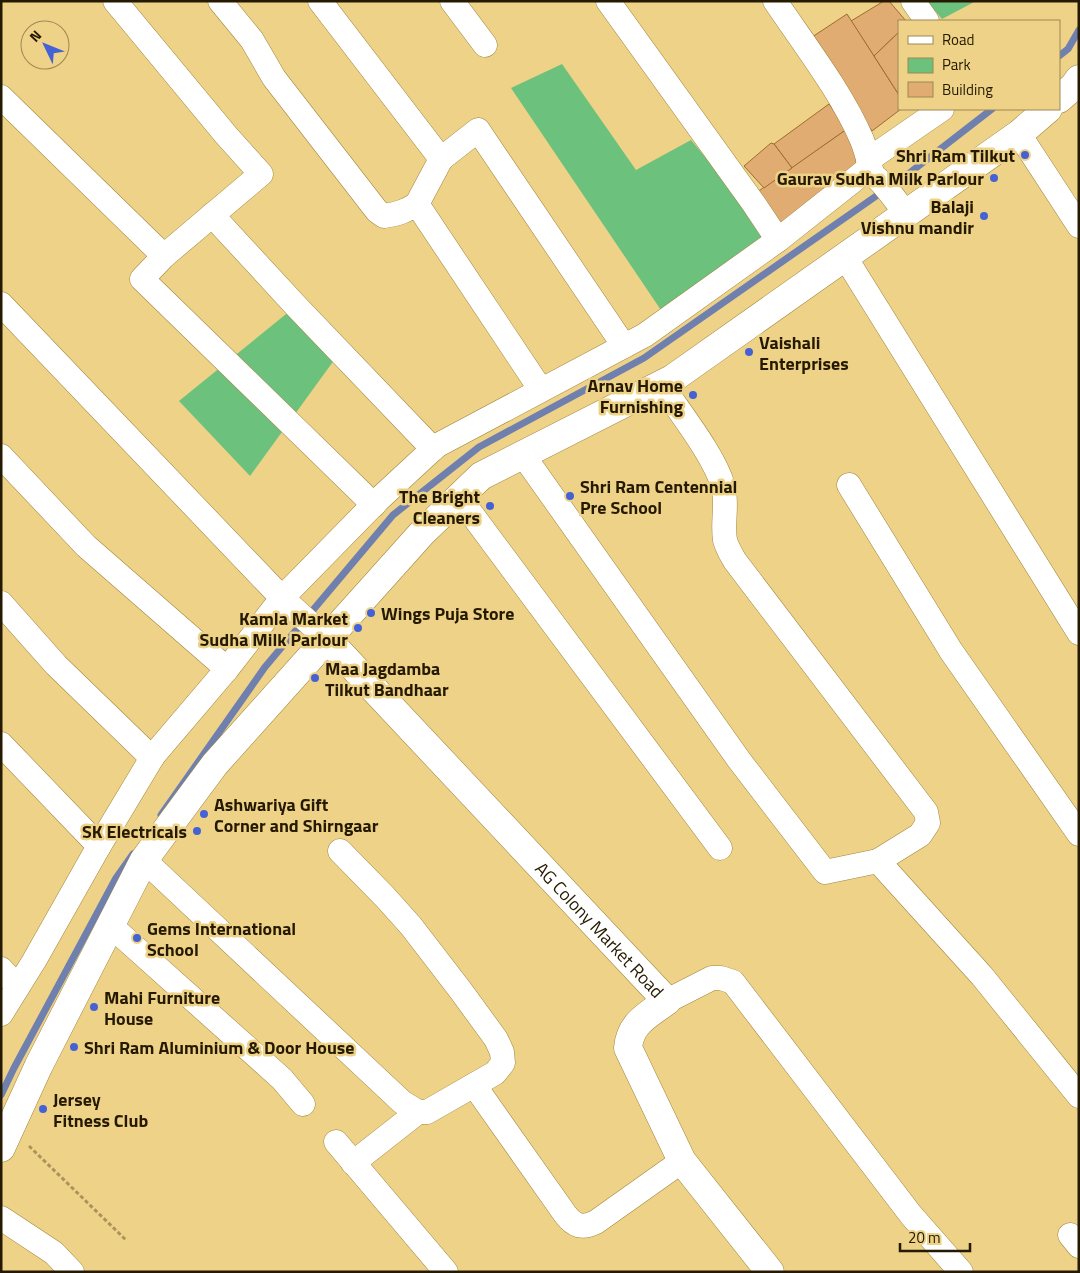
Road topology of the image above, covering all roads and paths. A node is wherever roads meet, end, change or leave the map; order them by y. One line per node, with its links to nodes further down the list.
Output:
1 (115, 1): 20 (street)
2 (220, 1): 18 (street)
3 (320, 1): 16 (street)
4 (452, 1): 9 (street)
5 (608, 1): 22 (street)
6 (775, 1): 17 (street)
7 (913, 1): 8 (street)
8 (925, 20)
9 (484, 45)
10 (1079, 79): 12 (street)
11 (1, 97): 23 (street)
12 (1060, 98)
13 (941, 110): 17 (street)
14 (1047, 110): 15 (street)
15 (1020, 134): 19 (street); 21 (street)
16 (441, 158): 18 (street); 26 (street)
17 (872, 170): 19 (street); 22 (street)
18 (416, 204): 28 (street)
19 (899, 206): 24 (street)
20 (212, 215): 23 (street); 29 (street)
21 (1079, 226)
22 (778, 240): 26 (street)
23 (164, 256): 34 (street)
24 (845, 257): 27 (street); 37 (street)
25 (1, 304): 35 (street)
26 (624, 346): 28 (street)
27 (661, 384): 30 (street); 47 (street)
28 (542, 390): 29 (street)
29 (433, 449): 34 (street)
30 (523, 455): 33 (street); 47 (street)
31 (1, 456): 39 (street)
32 (850, 485): 42 (street)
33 (459, 497): 38 (street); 44 (street)
34 (374, 505): 35 (street)
35 (287, 601): 38 (street); 39 (street)
36 (1, 603): 41 (street)
37 (1079, 633)
38 (321, 634): 46 (street); 50 (street, AG Colony Market Road)
39 (227, 669): 41 (street)
40 (1, 744): 43 (street)
41 (152, 758): 43 (street)
42 (1079, 834)
43 (99, 846): 49 (street)
44 (720, 848)
45 (340, 851): 52 (street)
46 (144, 860): 48 (street); 55 (street)
47 (878, 861): 53 (street)
48 (110, 925): 54 (street); 56 (street)
49 (9, 977): 51 (street)
50 (666, 1001): 58 (street, AG Colony Market Road); 65 (street)
51 (1, 1014)
52 (474, 1085): 55 (street); 58 (street)
53 (1079, 1096)
54 (303, 1104)
55 (418, 1112): 59 (street)
56 (6, 1138): 61 (path)
57 (336, 1142): 59 (street)
58 (682, 1161): 64 (street, AG Colony Market Road)
59 (353, 1163): 63 (street)
60 (1, 1218): 62 (street)
61 (126, 1240)
62 (72, 1272)
63 (446, 1272)
64 (770, 1272)
65 (961, 1272)

